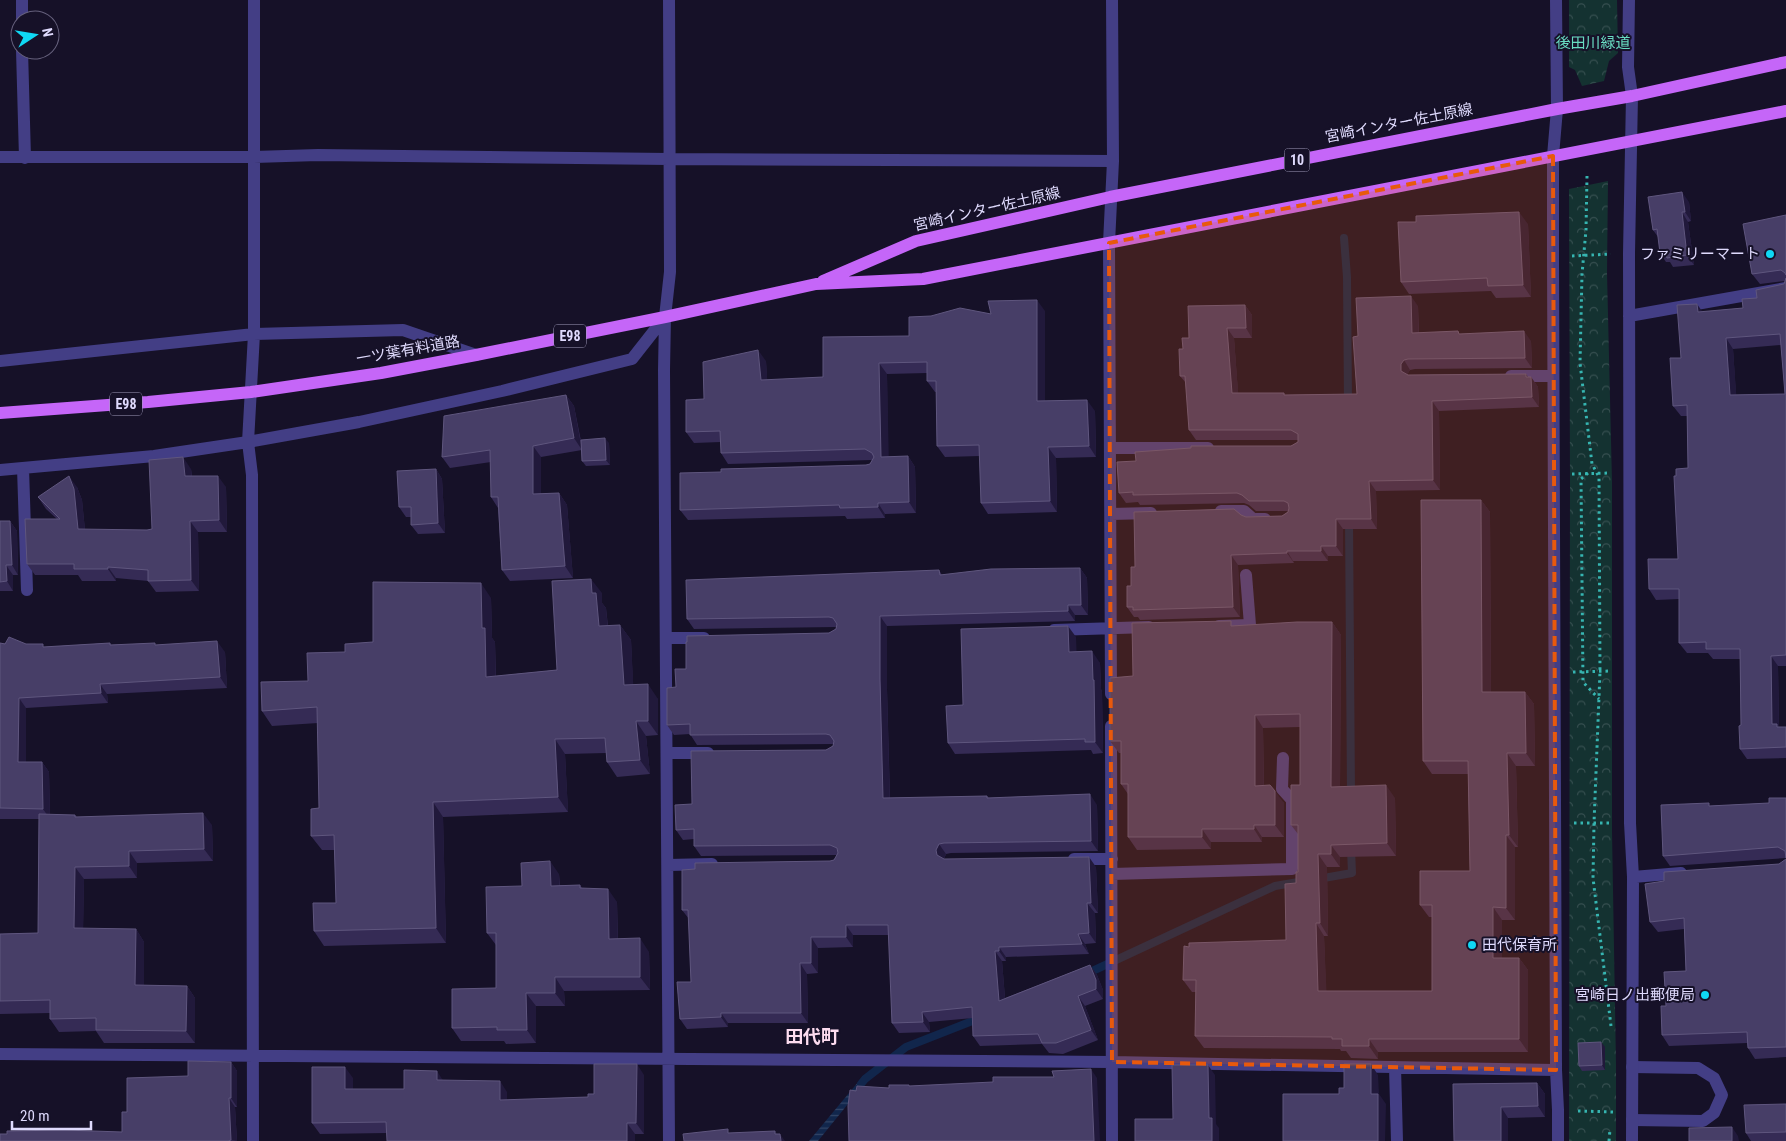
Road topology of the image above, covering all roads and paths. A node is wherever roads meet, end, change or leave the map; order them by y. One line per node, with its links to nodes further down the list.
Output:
1 (254, 0): 14 (street)
2 (669, 0): 16 (street)
3 (1112, 0): 17 (street)
4 (1556, 0): 9 (street)
5 (1629, 0): 8 (street)
6 (22, 60): 15 (street)
7 (1786, 62): 8 (main road, 宮崎インター佐土原線 / 10)
8 (1632, 96): 9 (main road, 宮崎インター佐土原線 / 10); 11 (street)
9 (1557, 109): 12 (street); 19 (main road, 宮崎インター佐土原線 / 10)
10 (1786, 111): 11 (main road)
11 (1631, 141): 12 (main road); 21 (street)
12 (1553, 156): 20 (main road); 23 (street)
13 (0, 157): 15 (street)
14 (254, 157): 15 (street); 16 (street); 28 (street)
15 (25, 158)
16 (669, 159): 17 (street); 27 (street)
17 (1113, 161): 19 (street)
18 (1587, 176): 22 (path)
19 (1110, 197): 20 (street); 24 (main road, 宮崎インター佐土原線 / 10)
20 (1109, 243): 24 (main road); 36 (street)
21 (1629, 253): 22 (path); 26 (street)
22 (1584, 256): 23 (path); 41 (path)
23 (1553, 258): 32 (street)
24 (816, 284): 27 (main road, 一ツ葉有料道路 / E98)
25 (1786, 288): 26 (street)
26 (1629, 316): 42 (street)
27 (665, 317): 29 (main road, 一ツ葉有料道路 / E98); 35 (street); 54 (street)
28 (254, 334): 29 (street); 30 (street); 33 (street)
29 (476, 355): 33 (main road, 一ツ葉有料道路 / E98)
30 (0, 361)
31 (1494, 376): 32 (street)
32 (1554, 376): 43 (street)
33 (251, 392): 34 (main road, 一ツ葉有料道路 / E98); 35 (street)
34 (0, 413)
35 (248, 442): 38 (street); 76 (street)
36 (1110, 448): 37 (street); 46 (street)
37 (1219, 448)
38 (23, 468): 39 (street); 49 (street)
39 (0, 470)
40 (1588, 473): 41 (path); 43 (path); 57 (path)
41 (1597, 473): 42 (path); 58 (path)
42 (1629, 473): 56 (street)
43 (1554, 474): 59 (street)
44 (1206, 512): 47 (street)
45 (1168, 513): 46 (street)
46 (1111, 514): 52 (street)
47 (1279, 518)
48 (1246, 575): 50 (street)
49 (28, 590)
50 (1210, 626)
51 (1161, 627): 52 (street)
52 (1111, 628): 53 (street); 67 (street)
53 (1044, 630)
54 (667, 638): 55 (street); 61 (street)
55 (717, 638)
56 (1630, 671): 58 (path); 66 (street)
57 (1583, 672): 58 (path); 59 (path); 60 (path)
58 (1600, 672): 60 (path)
59 (1554, 673): 64 (street)
60 (1599, 699): 65 (path)
61 (667, 753): 62 (street); 70 (street)
62 (716, 753)
63 (1283, 758): 72 (street)
64 (1555, 823): 65 (path); 81 (street)
65 (1594, 823): 66 (path); 74 (path)
66 (1630, 823): 73 (street)
67 (1112, 859): 68 (street); 72 (street)
68 (1064, 860)
69 (728, 864): 70 (street)
70 (668, 865): 77 (street)
71 (1691, 873): 73 (street)
72 (1112, 874): 78 (street)
73 (1633, 877): 80 (street)
74 (1611, 1034)
75 (0, 1054): 76 (street)
76 (252, 1056): 77 (street); 87 (street)
77 (669, 1059): 78 (street); 88 (street)
78 (1112, 1062): 79 (street); 89 (street)
79 (1395, 1066): 81 (street); 90 (street)
80 (1632, 1067): 85 (street); 85 (street)
81 (1556, 1070): 83 (street)
82 (1612, 1104): 84 (path)
83 (1558, 1110): 84 (path); 91 (street)
84 (1611, 1112): 85 (path)
85 (1632, 1116): 93 (street)
86 (1611, 1122): 92 (path)
87 (252, 1141)
88 (669, 1141)
89 (1112, 1141)
90 (1397, 1141)
91 (1558, 1141)
92 (1609, 1141)
93 (1632, 1141)

